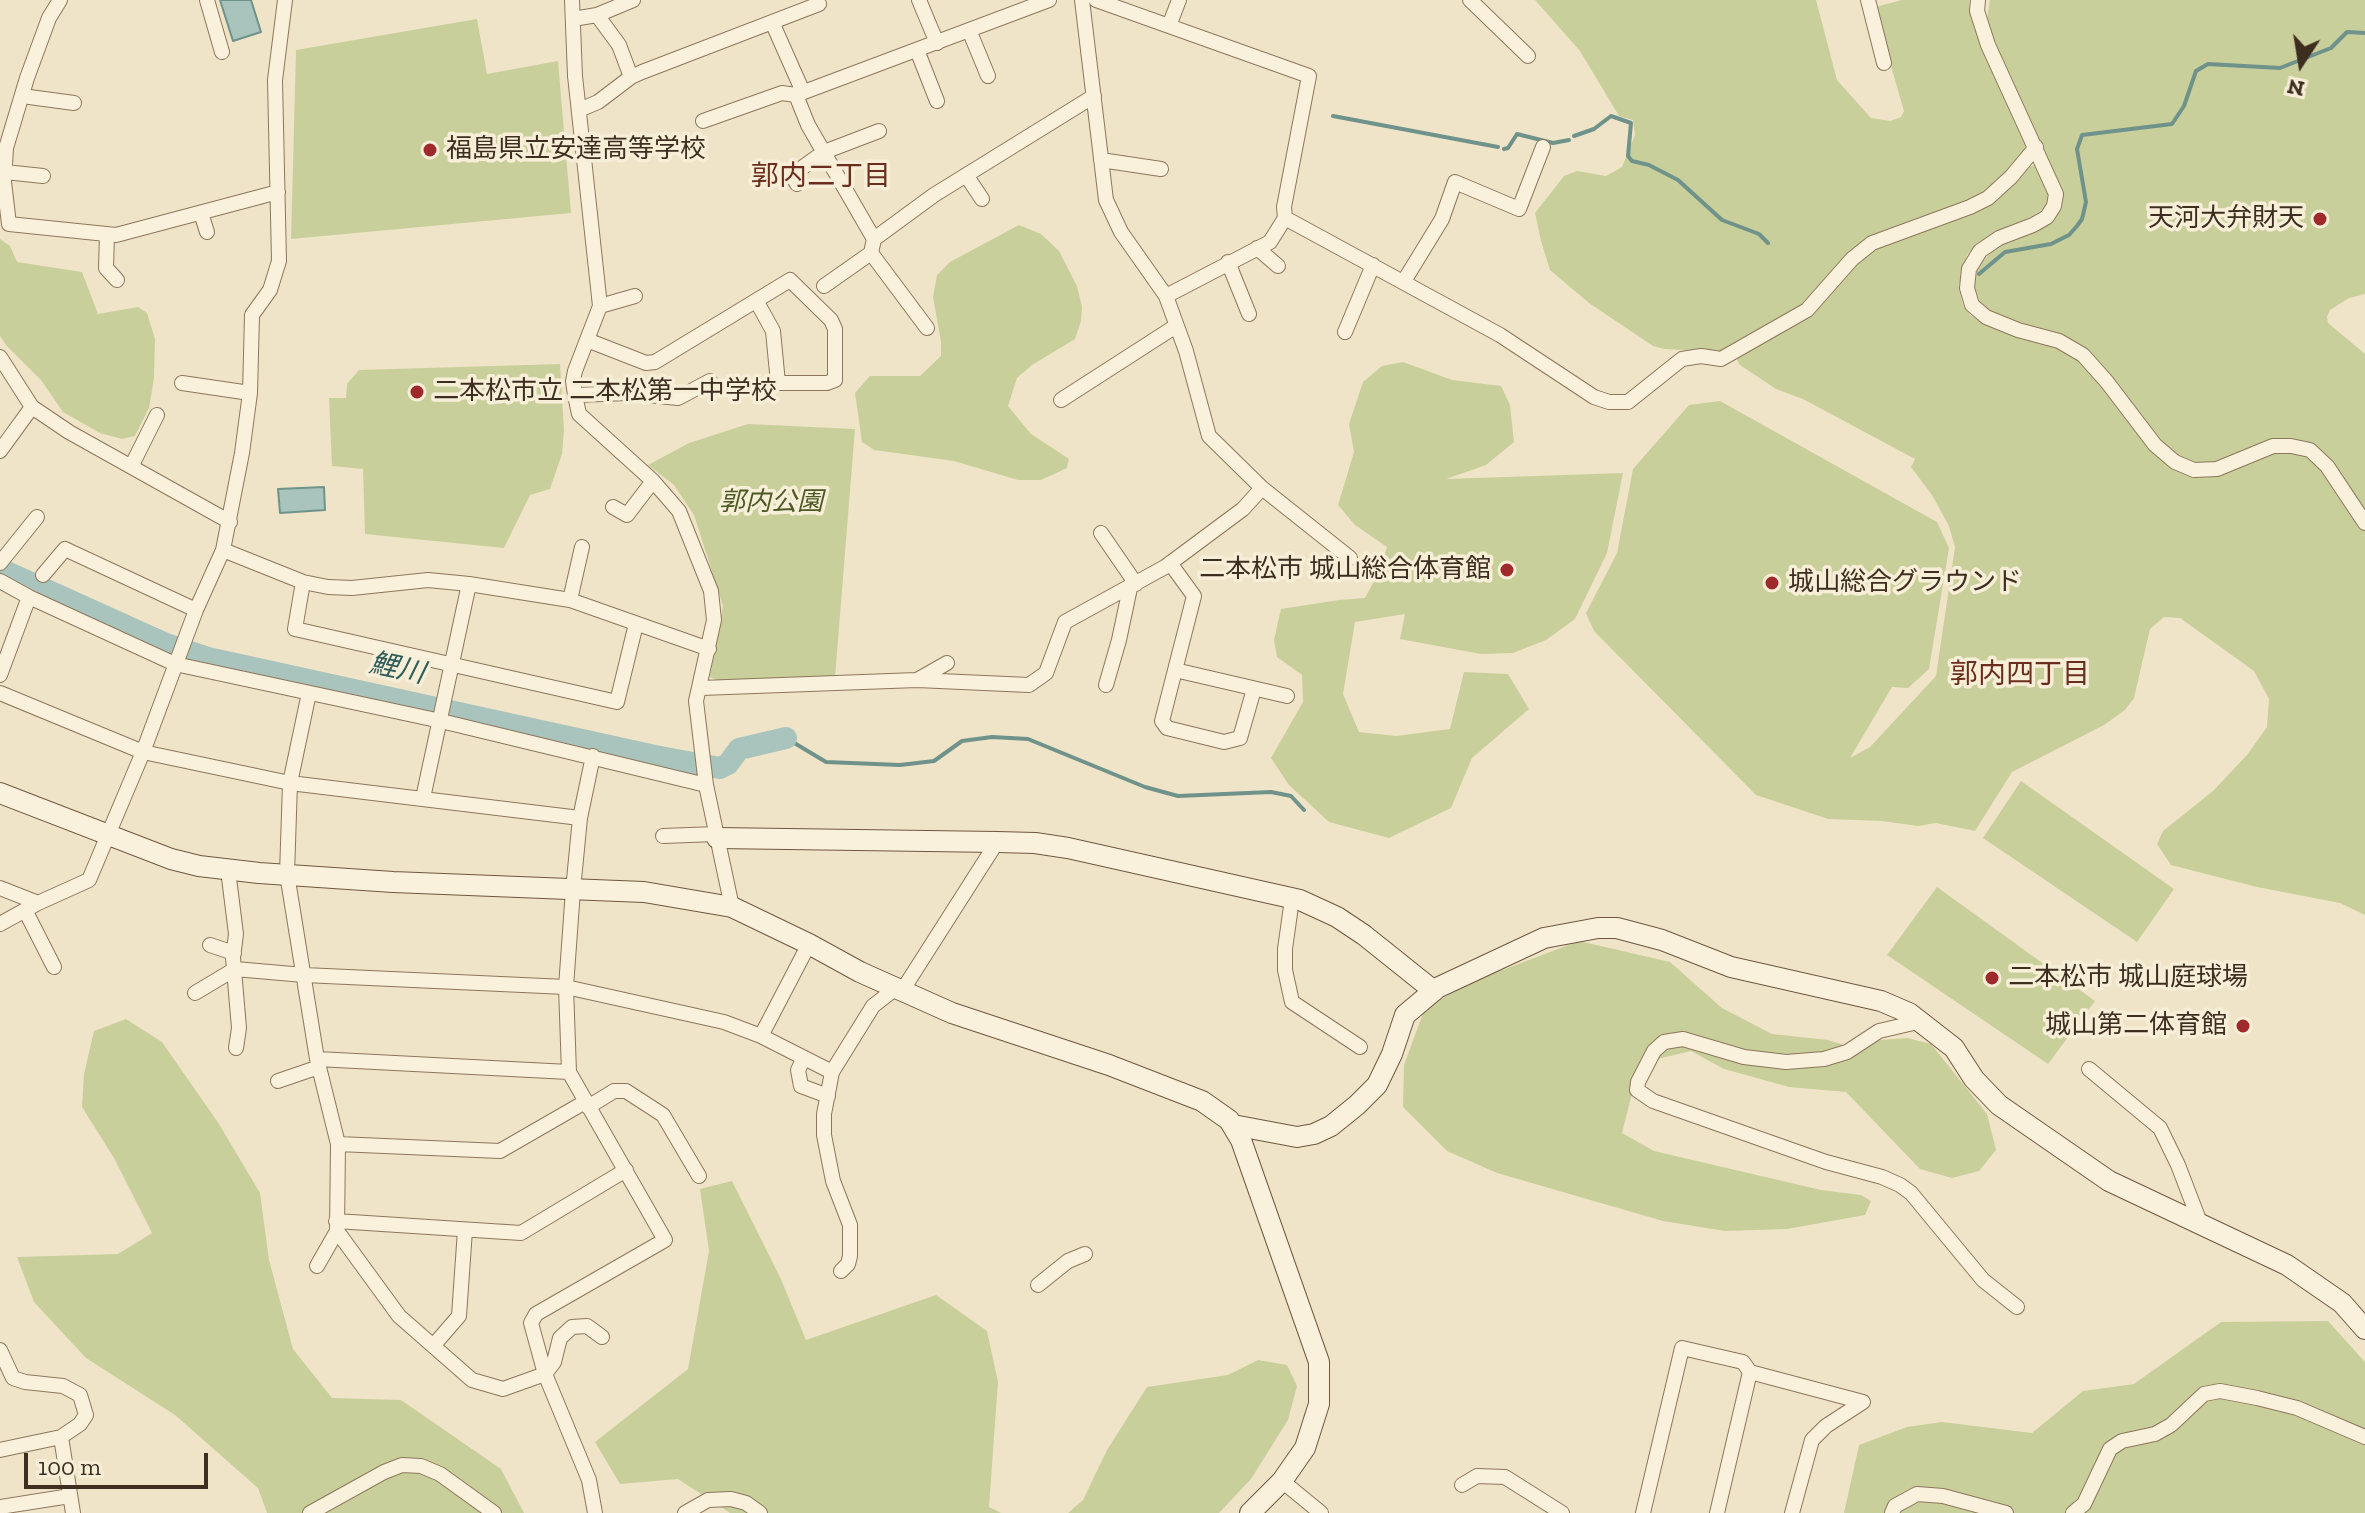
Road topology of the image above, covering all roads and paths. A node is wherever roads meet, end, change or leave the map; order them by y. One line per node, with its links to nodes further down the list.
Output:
1 (60, 0): 28 (street)
2 (207, 0): 22 (street)
3 (285, 0): 44 (street)
4 (572, 0): 16 (street)
5 (633, 0): 15 (street)
6 (919, 0): 20 (street)
7 (1049, 0): 19 (street)
8 (1082, 0): 29 (street)
9 (1096, 0): 18 (street)
10 (1179, 0): 18 (street)
11 (1470, 0): 23 (street)
12 (1868, 0): 24 (street)
13 (1978, 0): 36 (street)
14 (819, 4): 17 (street)
15 (597, 15): 16 (street); 26 (street)
16 (573, 19): 32 (street)
17 (772, 22): 26 (street); 27 (street)
18 (1169, 26): 47 (street)
19 (969, 30): 20 (street); 25 (street)
20 (937, 43): 21 (street)
21 (917, 50): 27 (street); 30 (street)
22 (222, 52)
23 (1528, 56)
24 (1884, 63)
25 (988, 76)
26 (631, 77): 32 (street)
27 (799, 94): 33 (street); 37 (street)
28 (22, 96): 31 (street); 40 (street)
29 (1094, 96): 38 (street); 41 (street)
30 (937, 101)
31 (74, 103)
32 (579, 110): 61 (street)
33 (703, 121)
34 (879, 131): 37 (street)
35 (1543, 147): 56 (street)
36 (2036, 147): 56 (street); 82 (street)
37 (824, 152): 43 (street); 50 (street)
38 (1101, 160): 39 (street); 59 (street)
39 (1161, 169)
40 (5, 172): 42 (street); 49 (street)
41 (966, 175): 45 (street); 50 (street)
42 (43, 176)
43 (797, 184)
44 (278, 192): 46 (street); 70 (street)
45 (982, 199)
46 (201, 213): 48 (street); 49 (street)
47 (1285, 218): 51 (street); 53 (street)
48 (207, 232)
49 (107, 234): 55 (street)
50 (873, 246): 57 (street); 64 (street)
51 (1257, 248): 52 (street); 54 (street)
52 (1228, 262): 59 (street); 62 (street)
53 (1373, 265): 56 (street); 65 (street)
54 (1278, 266)
55 (117, 280)
56 (1404, 281)
57 (824, 286)
58 (635, 296): 61 (street)
59 (1166, 296): 63 (street)
60 (757, 302): 60 (street); 66 (street)
61 (600, 306): 66 (street)
62 (1249, 314)
63 (1176, 326): 72 (street); 78 (street)
64 (927, 328)
65 (1345, 332)
66 (587, 340): 71 (street)
67 (0, 357): 73 (street)
68 (710, 381): 71 (street)
69 (182, 383): 70 (street)
70 (250, 393): 81 (street)
71 (575, 395): 77 (street)
72 (1061, 400)
73 (32, 407): 75 (street); 76 (street)
74 (157, 415): 76 (street)
75 (0, 451)
76 (132, 465): 81 (street)
77 (653, 481): 79 (street); 98 (street)
78 (1262, 488): 86 (street); 88 (street)
79 (613, 507)
80 (37, 517): 87 (street)
81 (230, 522): 85 (street)
82 (2365, 523)
83 (1101, 533): 93 (street)
84 (582, 547): 95 (street)
85 (223, 550): 91 (street); 96 (street)
86 (1350, 558)
87 (0, 563)
88 (1170, 563): 93 (street); 102 (street)
89 (43, 575): 96 (street)
90 (0, 581): 94 (street)
91 (303, 582): 92 (street); 99 (street)
92 (469, 584): 95 (street); 99 (street)
93 (1133, 586): 104 (street); 105 (street)
94 (29, 597): 101 (street); 103 (street)
95 (570, 600): 97 (street)
96 (196, 610): 101 (street)
97 (636, 624): 98 (street); 99 (street)
98 (709, 649): 106 (street)
99 (453, 663): 111 (street)
100 (947, 663): 104 (street)
101 (175, 664): 109 (street); 112 (street)
102 (1175, 670): 107 (street); 107 (street)
103 (0, 675)
104 (917, 680): 106 (street)
105 (1106, 685)
106 (701, 688): 115 (street)
107 (1254, 689): 110 (street)
108 (0, 693): 112 (street)
109 (309, 693): 111 (street); 114 (street)
110 (1287, 696)
111 (441, 721): 113 (street); 117 (street)
112 (143, 752): 114 (street); 119 (street)
113 (593, 756): 115 (street); 118 (street)
114 (290, 783): 117 (street); 124 (street)
115 (706, 784): 121 (street)
116 (0, 793): 119 (street)
117 (423, 798): 118 (street)
118 (580, 818): 126 (street)
119 (107, 834): 123 (street); 128 (street)
120 (663, 836): 121 (street)
121 (717, 836): 122 (street); 129 (street)
122 (997, 842): 127 (street); 138 (street)
123 (228, 870): 124 (street); 133 (street)
124 (287, 874): 126 (street); 136 (street)
125 (0, 888): 128 (street)
126 (573, 890): 129 (street); 137 (street)
127 (1292, 899): 139 (street); 143 (street)
128 (32, 906): 130 (street); 134 (street)
129 (732, 907): 131 (street)
130 (0, 924)
131 (809, 944): 138 (street); 142 (street)
132 (210, 945): 133 (street)
133 (234, 953): 135 (street)
134 (54, 967)
135 (235, 969): 136 (street); 140 (street); 144 (street)
136 (304, 975): 137 (street); 146 (street)
137 (566, 987): 142 (street); 148 (street)
138 (899, 990): 149 (street); 153 (street)
139 (1434, 991): 141 (street); 153 (street)
140 (195, 993)
141 (1922, 1021): 157 (street); 164 (street)
142 (761, 1036): 145 (street)
143 (1360, 1047)
144 (236, 1048)
145 (804, 1058): 149 (street); 151 (street)
146 (318, 1063): 148 (street); 150 (street); 154 (street)
147 (2089, 1069): 157 (street)
148 (569, 1072): 152 (street)
149 (832, 1072): 151 (street)
150 (278, 1081)
151 (828, 1096): 162 (street)
152 (587, 1105): 154 (street); 155 (street); 156 (street)
153 (1233, 1125): 174 (street)
154 (338, 1144): 158 (street)
155 (626, 1170): 159 (street); 170 (street)
156 (699, 1176)
157 (2201, 1225): 165 (street)
158 (337, 1226): 159 (street); 161 (street); 167 (street)
159 (465, 1230): 167 (street)
160 (1085, 1254): 163 (street)
161 (317, 1266)
162 (841, 1271)
163 (1038, 1285)
164 (2017, 1307)
165 (2365, 1329)
166 (602, 1337): 170 (street)
167 (433, 1346): 170 (street)
168 (0, 1350): 171 (street)
169 (1750, 1372): 187 (street); 188 (street); 189 (street)
170 (545, 1374): 181 (street)
171 (61, 1437): 173 (street); 176 (street)
172 (2365, 1437): 192 (street)
173 (0, 1450)
174 (1282, 1481): 184 (street); 185 (street)
175 (1462, 1485): 186 (street)
176 (70, 1496): 177 (street); 178 (street)
177 (0, 1507)
178 (73, 1513)
179 (310, 1513): 180 (street)
180 (494, 1513)
181 (595, 1513)
182 (685, 1513): 183 (street)
183 (760, 1513)
184 (1250, 1513)
185 (1321, 1513)
186 (1562, 1513)
187 (1643, 1513)
188 (1717, 1513)
189 (1792, 1513)
190 (1892, 1513): 191 (street)
191 (2006, 1513)
192 (2073, 1513)

